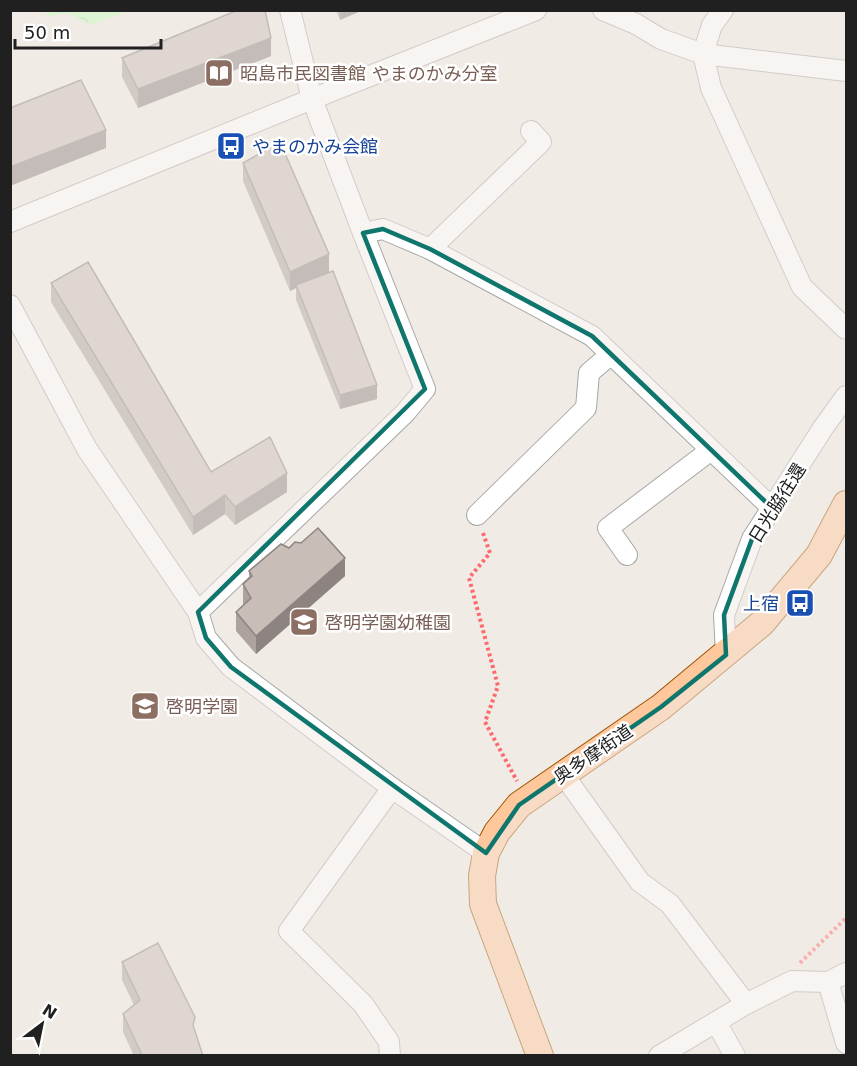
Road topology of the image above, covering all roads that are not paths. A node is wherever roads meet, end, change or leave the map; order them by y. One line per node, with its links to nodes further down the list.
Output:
1 (290, 10): 8 (street)
2 (536, 10): 8 (street)
3 (603, 10): 5 (street)
4 (723, 10): 6 (street)
5 (639, 17): 6 (street)
6 (703, 54): 7 (street); 14 (street)
7 (846, 71)
8 (312, 99): 10 (street); 11 (street)
9 (531, 131): 12 (street)
10 (10, 222)
11 (363, 233): 12 (street); 22 (street)
12 (430, 249): 15 (street)
13 (10, 305): 22 (street)
14 (846, 329)
15 (610, 355): 17 (street); 20 (street)
16 (846, 396): 19 (street, 日光脇往還)
17 (711, 450): 19 (street); 21 (street)
18 (846, 504): 23 (main road, 奥多摩街道)
19 (772, 508): 23 (street, 日光脇往還)
20 (477, 515)
21 (627, 555)
22 (198, 612): 25 (street)
23 (726, 655): 24 (main road, 奥多摩街道)
24 (562, 774): 26 (main road, 奥多摩街道); 29 (street)
25 (392, 788): 26 (street); 32 (street)
26 (486, 853): 33 (main road, 奥多摩街道)
27 (846, 973): 28 (street)
28 (828, 982): 29 (street); 31 (street)
29 (746, 1004): 30 (street)
30 (716, 1022): 34 (street); 35 (street)
31 (846, 1043)
32 (390, 1056)
33 (540, 1056)
34 (659, 1056)
35 (735, 1056)

